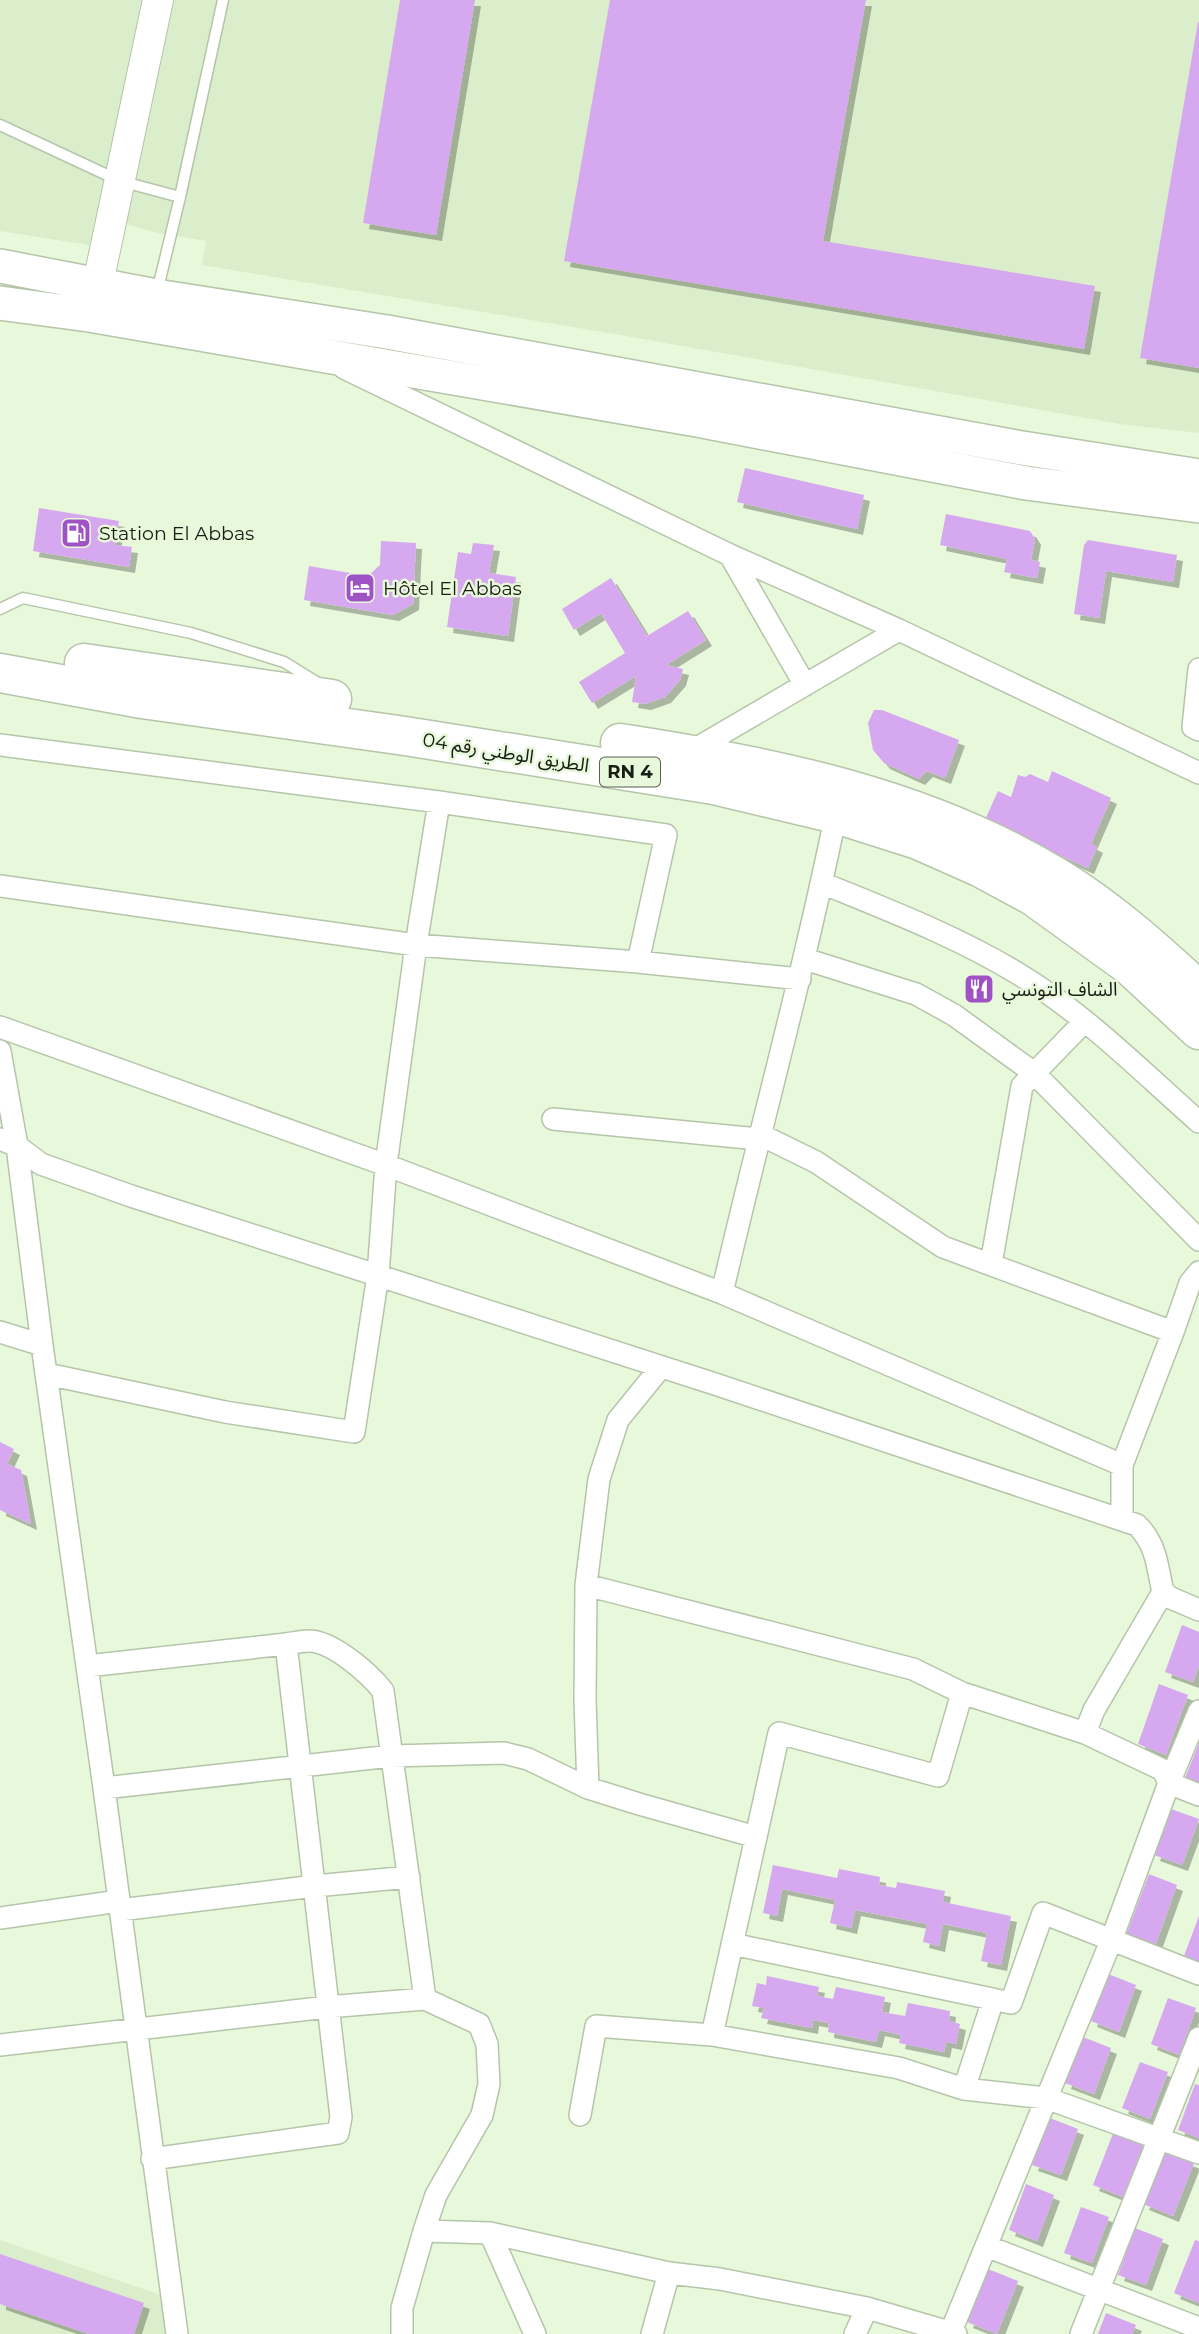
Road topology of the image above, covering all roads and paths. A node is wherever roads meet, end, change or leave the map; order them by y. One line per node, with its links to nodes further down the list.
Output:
1 (158, 0): 4 (street)
2 (223, 0): 5 (lane)
3 (0, 125): 4 (lane)
4 (120, 181): 5 (lane); 9 (street)
5 (180, 197): 11 (lane)
6 (0, 266): 7 (main road)
7 (35, 272): 8 (main road); 9 (main road)
8 (0, 274)
9 (98, 283): 11 (main road); 12 (street)
10 (0, 303): 12 (main road)
11 (154, 311): 12 (main road); 13 (main road); 14 (main road)
12 (89, 315)
13 (317, 355): 15 (main road); 16 (street)
14 (1199, 476)
15 (1199, 506)
16 (730, 555): 18 (street); 22 (street)
17 (0, 609): 23 (lane)
18 (899, 630): 22 (street); 27 (street)
19 (0, 650): 23 (highway, الطريق الوطني رقم 04 / RN 4)
20 (1199, 669): 24 (street)
21 (0, 673): 29 (highway, الطريق الوطني رقم 04 / RN 4)
22 (805, 685): 26 (street)
23 (347, 701): 26 (highway, الطريق الوطني رقم 04 / RN 4)
24 (1199, 730)
25 (0, 745): 28 (street)
26 (688, 754): 35 (highway, الطريق الوطني رقم 04 / RN 4)
27 (1199, 773)
28 (439, 802): 32 (street); 33 (street)
29 (836, 814): 30 (street); 38 (highway, الطريق الوطني رقم 04 / RN 4)
30 (822, 883): 34 (street); 36 (street)
31 (0, 886): 32 (street)
32 (416, 945): 33 (street); 45 (street)
33 (638, 962): 34 (street)
34 (803, 969): 40 (street); 43 (street)
35 (1194, 984)
36 (1085, 1021): 40 (street); 42 (street)
37 (0, 1027): 45 (street)
38 (1199, 1030)
39 (0, 1051): 44 (street)
40 (1034, 1073): 46 (street); 47 (street)
41 (553, 1119): 43 (street)
42 (1199, 1122)
43 (759, 1136): 47 (street); 50 (street)
44 (9, 1143): 49 (street); 53 (street)
45 (386, 1165): 49 (street); 50 (street)
46 (1199, 1240)
47 (992, 1264): 52 (street)
48 (1199, 1272): 52 (street)
49 (378, 1275): 54 (street); 55 (street)
50 (722, 1293): 56 (street)
51 (0, 1332): 53 (street)
52 (1174, 1332): 56 (street)
53 (42, 1345): 55 (street)
54 (661, 1367): 57 (street); 58 (street)
55 (47, 1374): 62 (street)
56 (1122, 1465): 57 (street)
57 (1122, 1520): 59 (street)
58 (586, 1585): 63 (street); 70 (street)
59 (1163, 1592): 60 (street); 65 (street)
60 (1199, 1610)
61 (286, 1644): 62 (street); 66 (street); 67 (street)
62 (87, 1666): 69 (street)
63 (962, 1693): 65 (street); 72 (street)
64 (1199, 1711): 68 (street)
65 (1085, 1733): 68 (street)
66 (391, 1756): 67 (street); 70 (street); 73 (street)
67 (301, 1765): 69 (street); 74 (street)
68 (1169, 1783): 71 (street); 77 (street)
69 (104, 1788): 75 (street)
70 (588, 1788): 72 (street)
71 (1199, 1795)
72 (755, 1837): 78 (street)
73 (409, 1877): 74 (street); 80 (street)
74 (315, 1886): 75 (street); 82 (street)
75 (120, 1905): 76 (street); 83 (street)
76 (0, 1918)
77 (1111, 1941): 79 (street); 81 (street); 88 (street)
78 (732, 1944): 81 (street); 84 (street)
79 (1199, 1974)
80 (425, 1999): 82 (street); 93 (street)
81 (993, 2000): 87 (street)
82 (327, 2007): 83 (street); 92 (street)
83 (137, 2029): 86 (street); 92 (street)
84 (712, 2035): 87 (street); 89 (street)
85 (1199, 2038): 90 (street)
86 (0, 2045)
87 (964, 2089): 88 (street)
88 (1046, 2098): 90 (street); 95 (street)
89 (580, 2115)
90 (1159, 2137): 91 (street); 97 (street)
91 (1199, 2153)
92 (152, 2159): 101 (street)
93 (424, 2231): 94 (street); 102 (street)
94 (490, 2233): 96 (street); 103 (street)
95 (986, 2246): 97 (street); 100 (street)
96 (669, 2273): 98 (street); 104 (street)
97 (1098, 2288): 99 (street); 106 (street)
98 (867, 2308): 100 (street); 105 (street)
99 (1199, 2329)
100 (953, 2333)
101 (177, 2334)
102 (402, 2334)
103 (535, 2334)
104 (652, 2334)
105 (855, 2334)
106 (1081, 2334)

